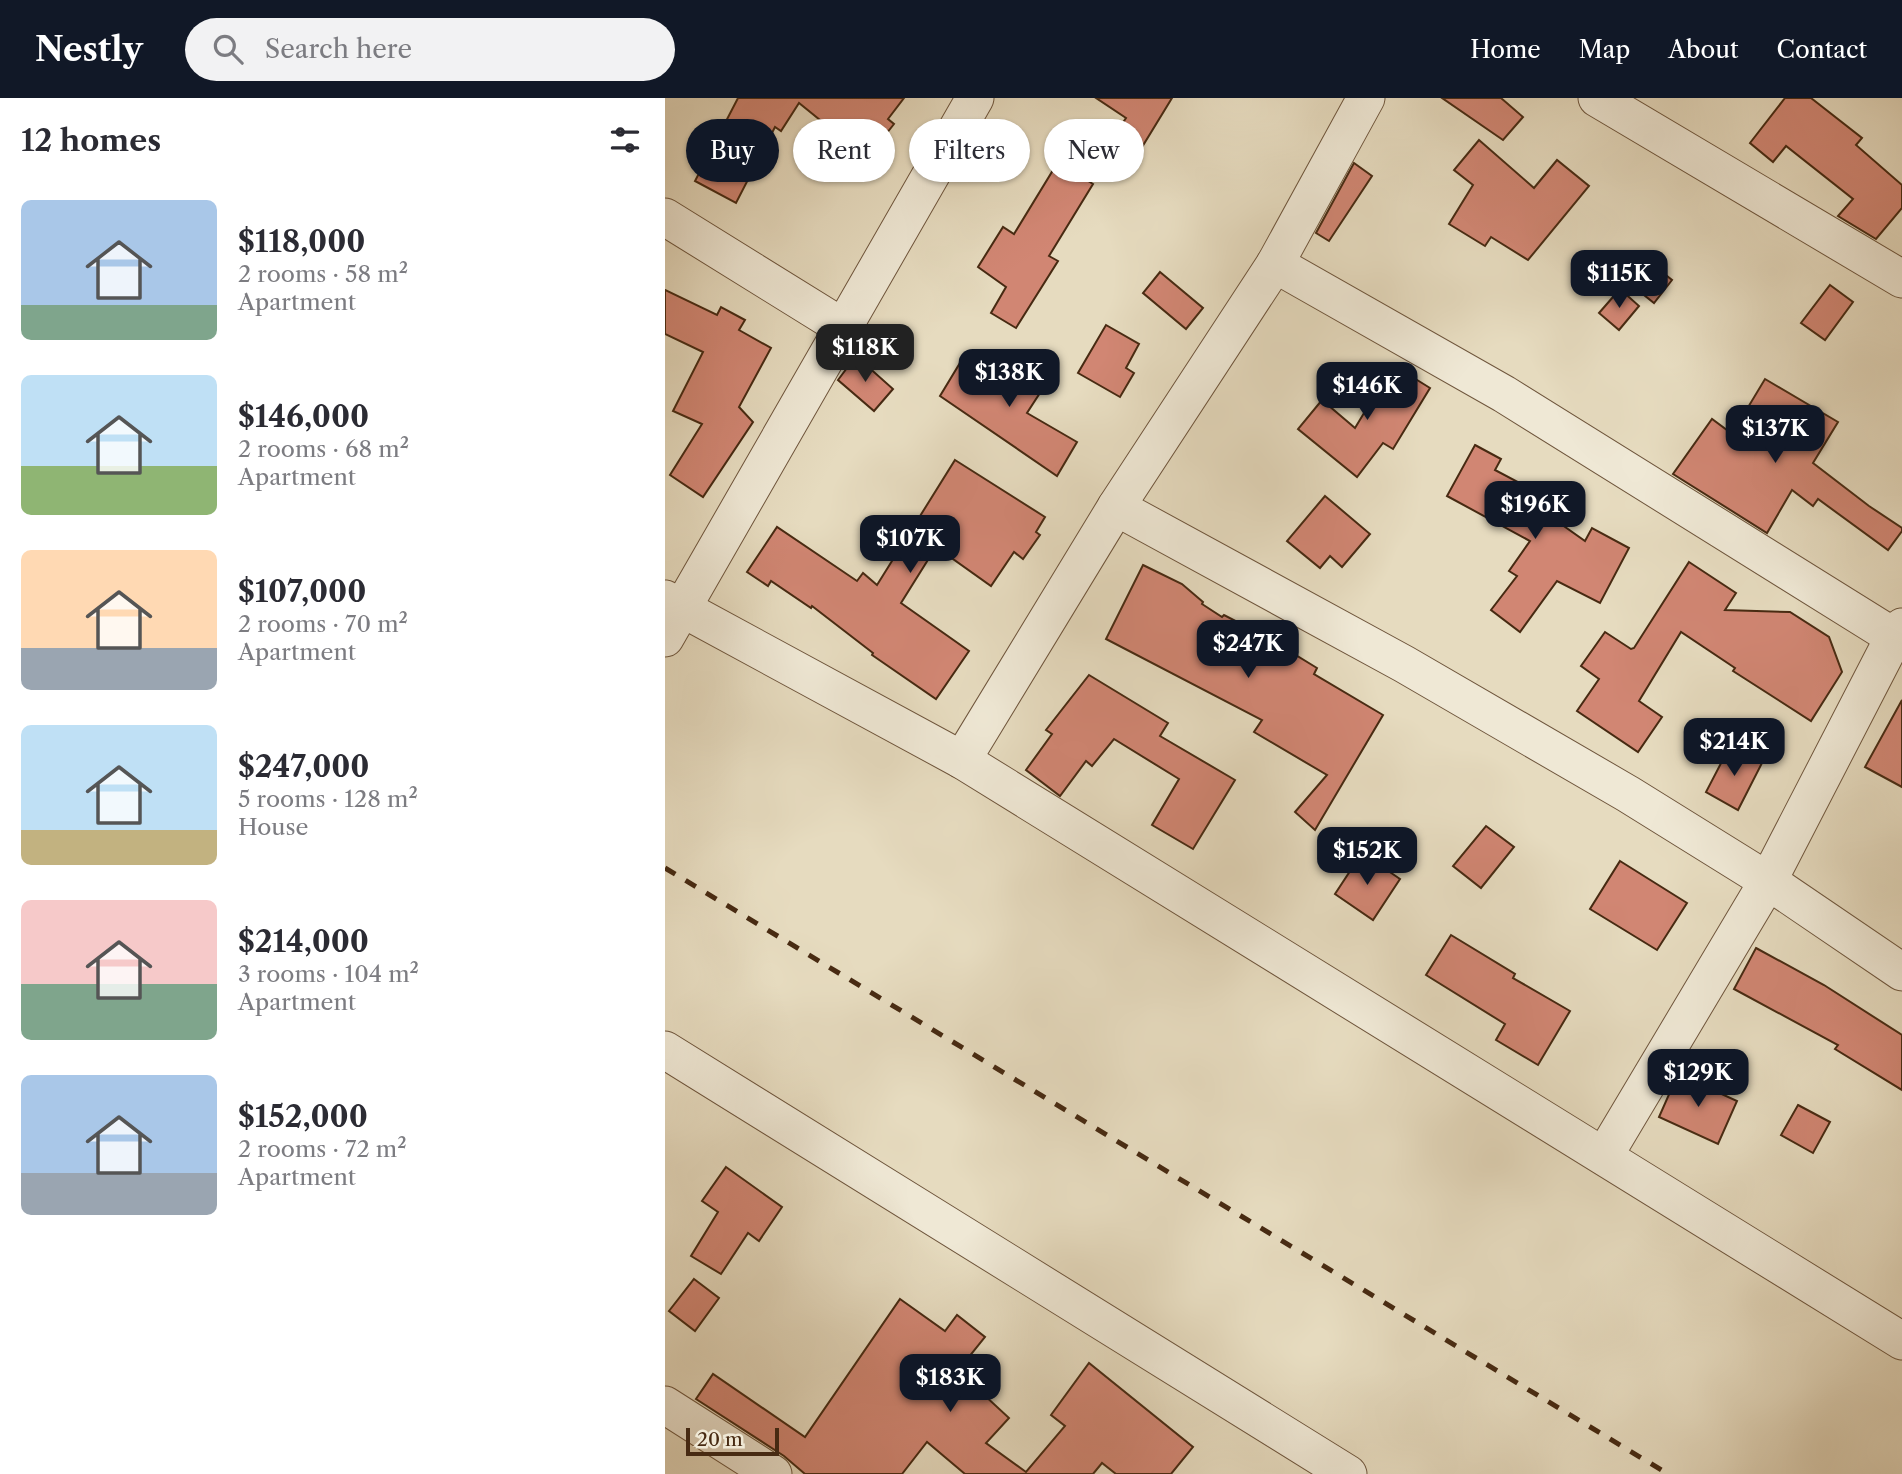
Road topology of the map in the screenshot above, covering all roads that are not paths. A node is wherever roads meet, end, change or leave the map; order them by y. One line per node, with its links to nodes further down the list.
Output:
1 (975, 98): 7 (street)
2 (1366, 98): 5 (street)
3 (1597, 98): 6 (street)
4 (665, 217): 7 (street)
5 (1275, 264): 8 (street); 10 (street)
6 (1902, 278)
7 (844, 328): 9 (street)
8 (1116, 507): 11 (street); 12 (street)
9 (670, 615): 11 (street)
10 (1900, 630): 12 (street)
11 (962, 760): 15 (street)
12 (1768, 881): 13 (street); 15 (street)
13 (1902, 972)
14 (665, 1049): 19 (street)
15 (1604, 1156): 16 (street)
16 (1902, 1340)
17 (665, 1405): 18 (street)
18 (773, 1474)
19 (1348, 1474)

